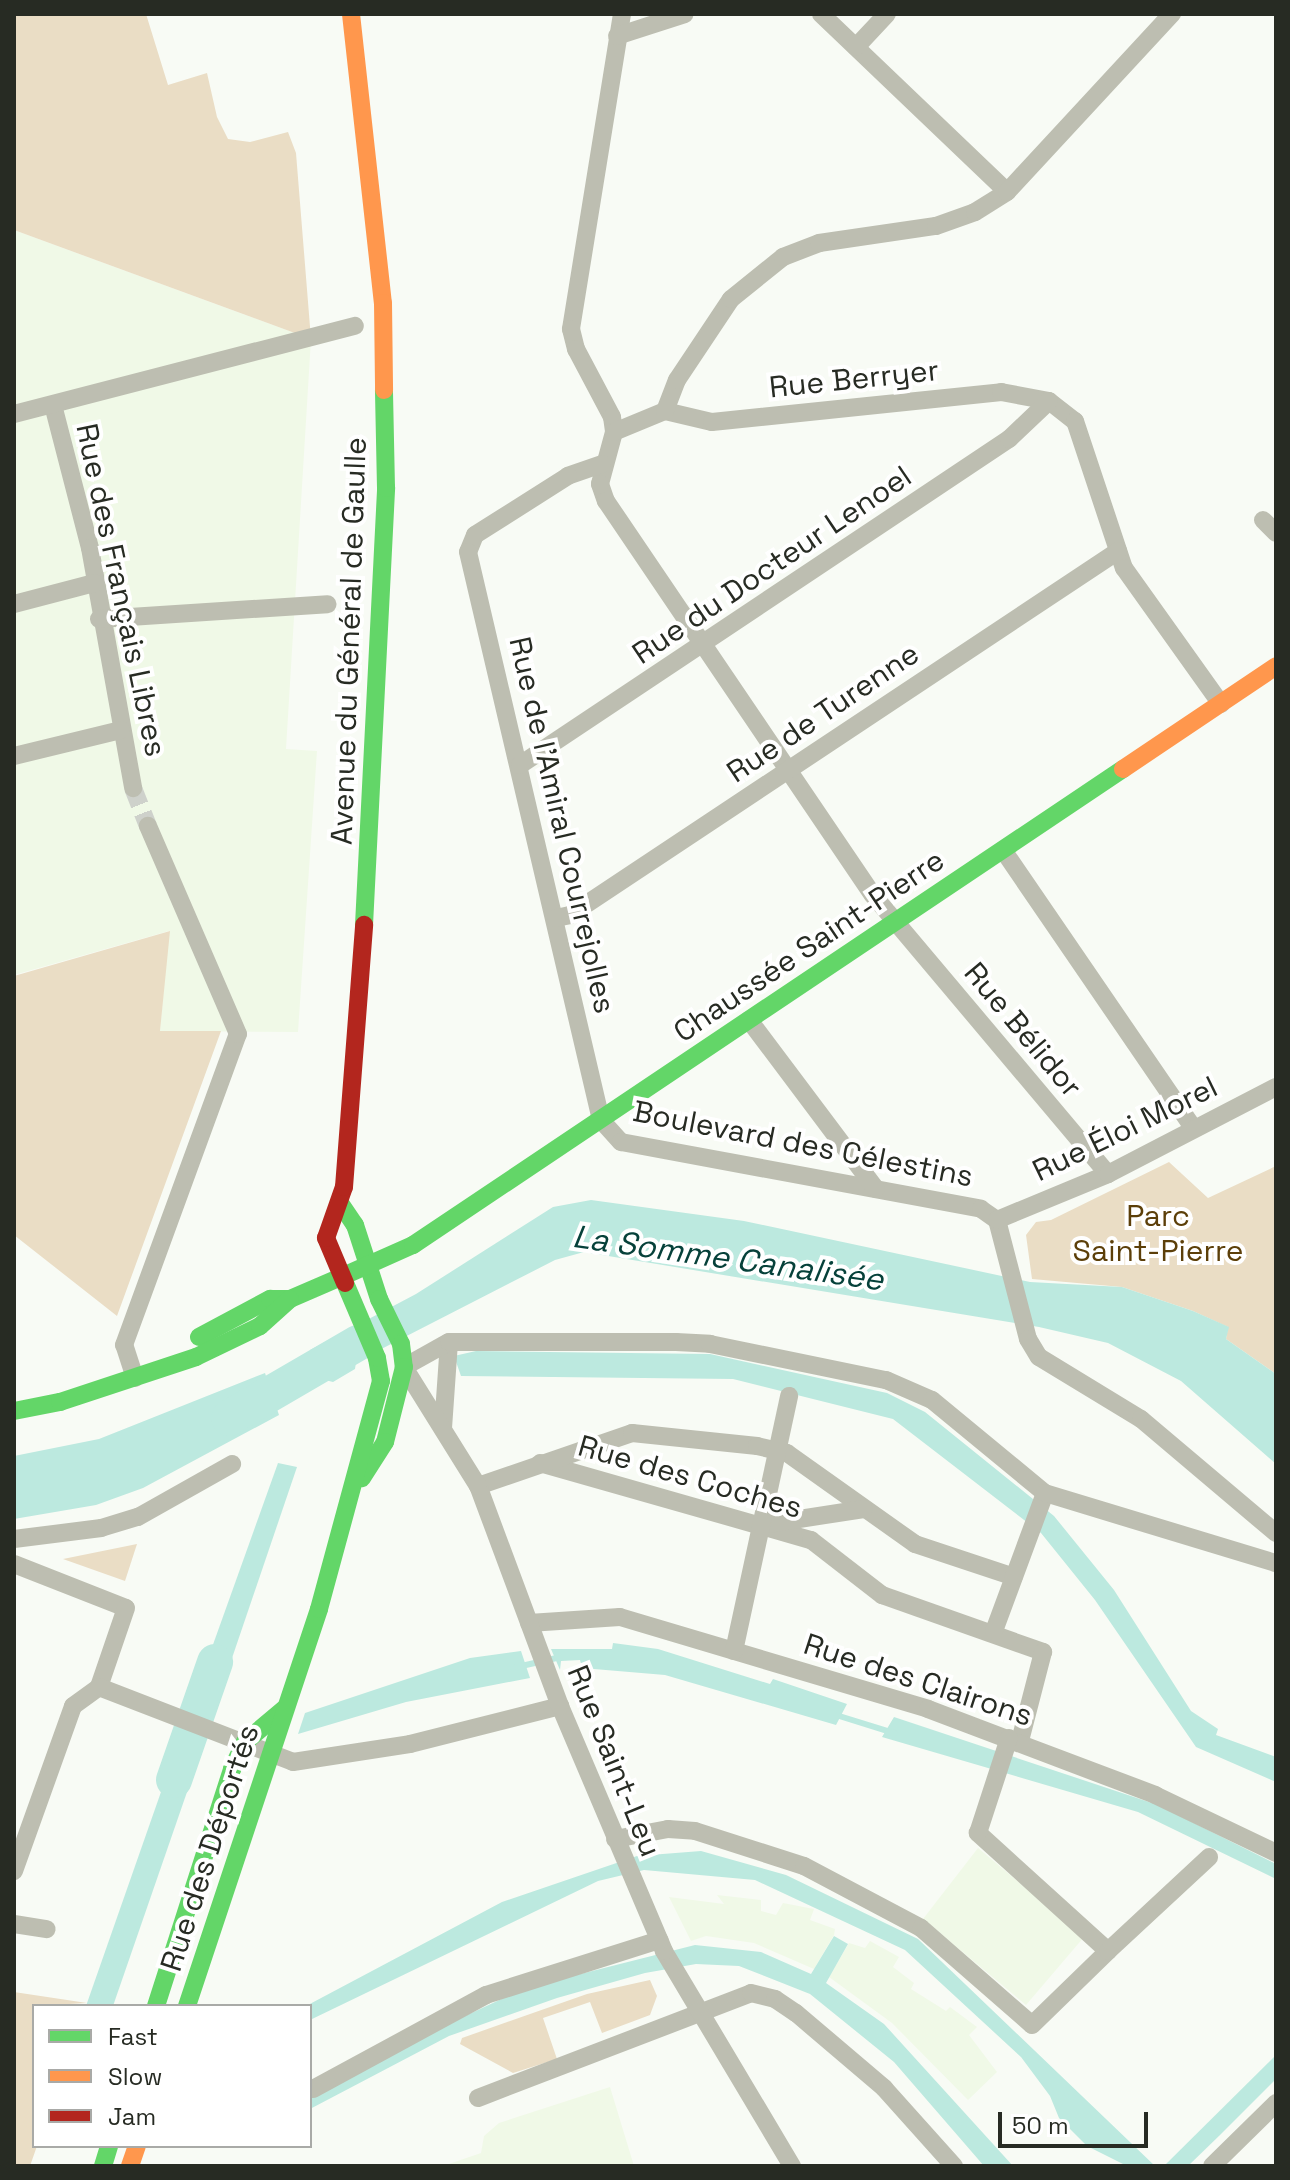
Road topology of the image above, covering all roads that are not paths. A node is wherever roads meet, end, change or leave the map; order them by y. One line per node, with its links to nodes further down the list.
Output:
1 (351, 14): 40 (main road, Avenue du Général de Gaulle)
2 (622, 14): 7 (street)
3 (685, 14): 7 (street)
4 (821, 14): 8 (street)
5 (887, 14): 8 (street)
6 (1172, 14): 9 (street)
7 (617, 36): 15 (street)
8 (856, 47): 9 (street)
9 (1007, 192): 13 (street)
10 (355, 326): 12 (street)
11 (1049, 401): 13 (street, Rue Berryer); 17 (street); 22 (street, Rue du Docteur Lenoel)
12 (53, 405): 14 (street); 18 (street, Rue des Français Libres)
13 (665, 411): 15 (street)
14 (14, 414)
15 (614, 432): 16 (street)
16 (602, 464): 22 (street, Rue Bélidor); 27 (street, Rue de l'Amiral Courrejolles)
17 (1118, 551): 24 (street); 28 (street, Rue de Turenne)
18 (94, 583): 19 (street); 21 (street, Rue des Français Libres)
19 (14, 604)
20 (328, 604): 21 (street)
21 (99, 619): 25 (street, Rue des Français Libres)
22 (703, 645): 27 (street, Rue du Docteur Lenoel); 28 (street, Rue Bélidor)
23 (1276, 666): 24 (main road, Chaussée Saint-Pierre)
24 (1221, 704): 31 (main road, Chaussée Saint-Pierre)
25 (121, 730): 26 (street); 29 (street, Rue des Français Libres)
26 (14, 756)
27 (520, 765): 32 (street, Rue de l'Amiral Courrejolles)
28 (786, 772): 32 (street, Rue de Turenne); 33 (street, Rue Bélidor)
29 (133, 788)
30 (148, 826): 46 (street)
31 (1003, 850): 33 (main road, Chaussée Saint-Pierre); 37 (street)
32 (556, 918): 36 (street, Rue de l'Amiral Courrejolles)
33 (894, 923): 34 (main road, Chaussée Saint-Pierre); 38 (street, Rue Bélidor)
34 (749, 1020): 36 (main road, Chaussée Saint-Pierre); 39 (street)
35 (1276, 1087): 37 (street, Rue Éloi Morel)
36 (601, 1120): 39 (street, Boulevard des Célestins); 42 (main road, Chaussée Saint-Pierre)
37 (1193, 1128): 38 (street, Rue Éloi Morel)
38 (1108, 1174): 41 (street, Rue Éloi Morel)
39 (876, 1189): 41 (street, Boulevard des Célestins)
40 (340, 1203): 42 (main road); 43 (main road)
41 (997, 1220): 58 (street)
42 (368, 1265): 43 (main road, Chaussée Saint-Pierre); 45 (main road, Rue des Déportés)
43 (341, 1277): 46 (main road, Chaussée Saint-Pierre); 54 (main road, Rue des Déportés)
44 (449, 1342): 45 (street); 49 (street); 55 (street)
45 (404, 1367): 49 (street, Rue Saint-Leu); 54 (main road, Rue des Déportés)
46 (135, 1378): 48 (main road, Chaussée Saint-Pierre)
47 (789, 1396): 50 (street)
48 (14, 1411)
49 (443, 1428): 53 (street, Rue Saint-Leu)
50 (778, 1451): 51 (street, Rue des Coches); 56 (street); 57 (street)
51 (540, 1463): 53 (street, Rue des Coches); 57 (street, Rue des Coches)
52 (232, 1464): 59 (street)
53 (478, 1486): 63 (street, Rue Saint-Leu)
54 (355, 1488): 68 (main road, Rue des Déportés)
55 (1045, 1493): 60 (street); 62 (street)
56 (864, 1509): 57 (street); 62 (street)
57 (761, 1525): 64 (street, Rue des Coches); 65 (street)
58 (1276, 1533)
59 (14, 1539)
60 (1276, 1563)
61 (14, 1564): 66 (street)
62 (1014, 1577): 64 (street)
63 (529, 1623): 65 (street, Rue des Clairons); 67 (street, Rue Saint-Leu)
64 (994, 1631): 70 (street, Rue des Coches)
65 (734, 1651): 70 (street, Rue des Clairons)
66 (99, 1687): 69 (street); 75 (street)
67 (560, 1706): 71 (street); 72 (street, Rue Saint-Leu)
68 (286, 1708): 69 (main road, Rue des Déportés); 71 (main road, Rue des Déportés)
69 (245, 1742): 71 (street); 80 (main road, Rue des Déportés)
70 (1012, 1743): 73 (street, Rue des Clairons); 79 (street)
71 (270, 1754): 81 (main road, Rue des Déportés)
72 (615, 1839): 78 (street, Rue Saint-Leu); 79 (street)
73 (1276, 1853)
74 (1209, 1857): 79 (street)
75 (14, 1871)
76 (14, 1924): 77 (street)
77 (47, 1929)
78 (662, 1945): 82 (street, Rue Saint-Leu); 83 (street)
79 (1108, 1951)
80 (157, 2004)
81 (188, 2004)
82 (702, 2015): 84 (street); 86 (street, Rue Saint-Leu); 87 (street)
83 (313, 2089)
84 (478, 2098)
85 (1276, 2103): 88 (street)
86 (792, 2166)
87 (954, 2166)
88 (1212, 2166)

